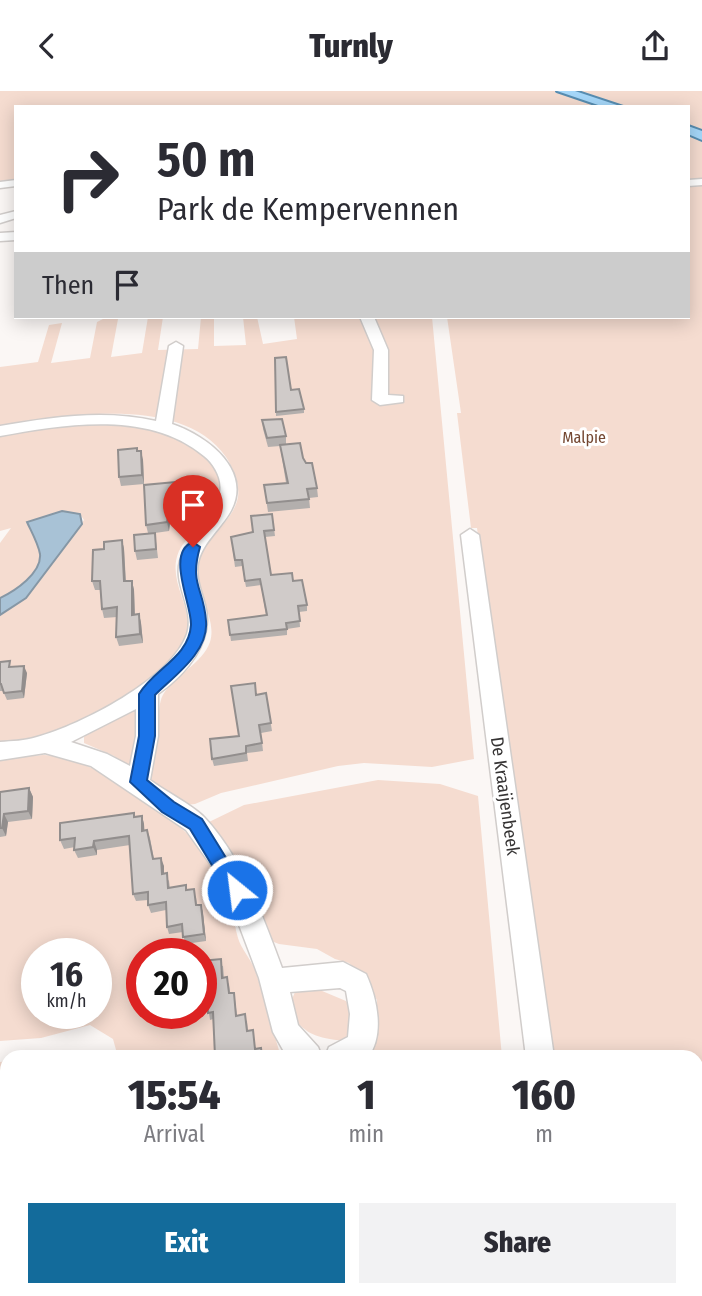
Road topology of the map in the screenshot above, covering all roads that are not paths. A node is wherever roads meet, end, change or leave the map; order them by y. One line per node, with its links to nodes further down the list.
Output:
1 (563, 91): 2 (main road)
2 (586, 98): 3 (main road); 4 (main road)
3 (602, 105)
4 (610, 105)
5 (369, 319): 7 (street)
6 (176, 346): 8 (street)
7 (398, 399)
8 (163, 429): 9 (street); 11 (street)
9 (0, 431)
10 (470, 535): 18 (street, De Kraaijenbeek)
11 (147, 694): 12 (street); 14 (street)
12 (45, 744): 13 (street); 14 (street)
13 (0, 751)
14 (138, 782): 15 (street)
15 (273, 981): 16 (street); 17 (street)
16 (298, 1050)
17 (355, 1050)
18 (539, 1050)

